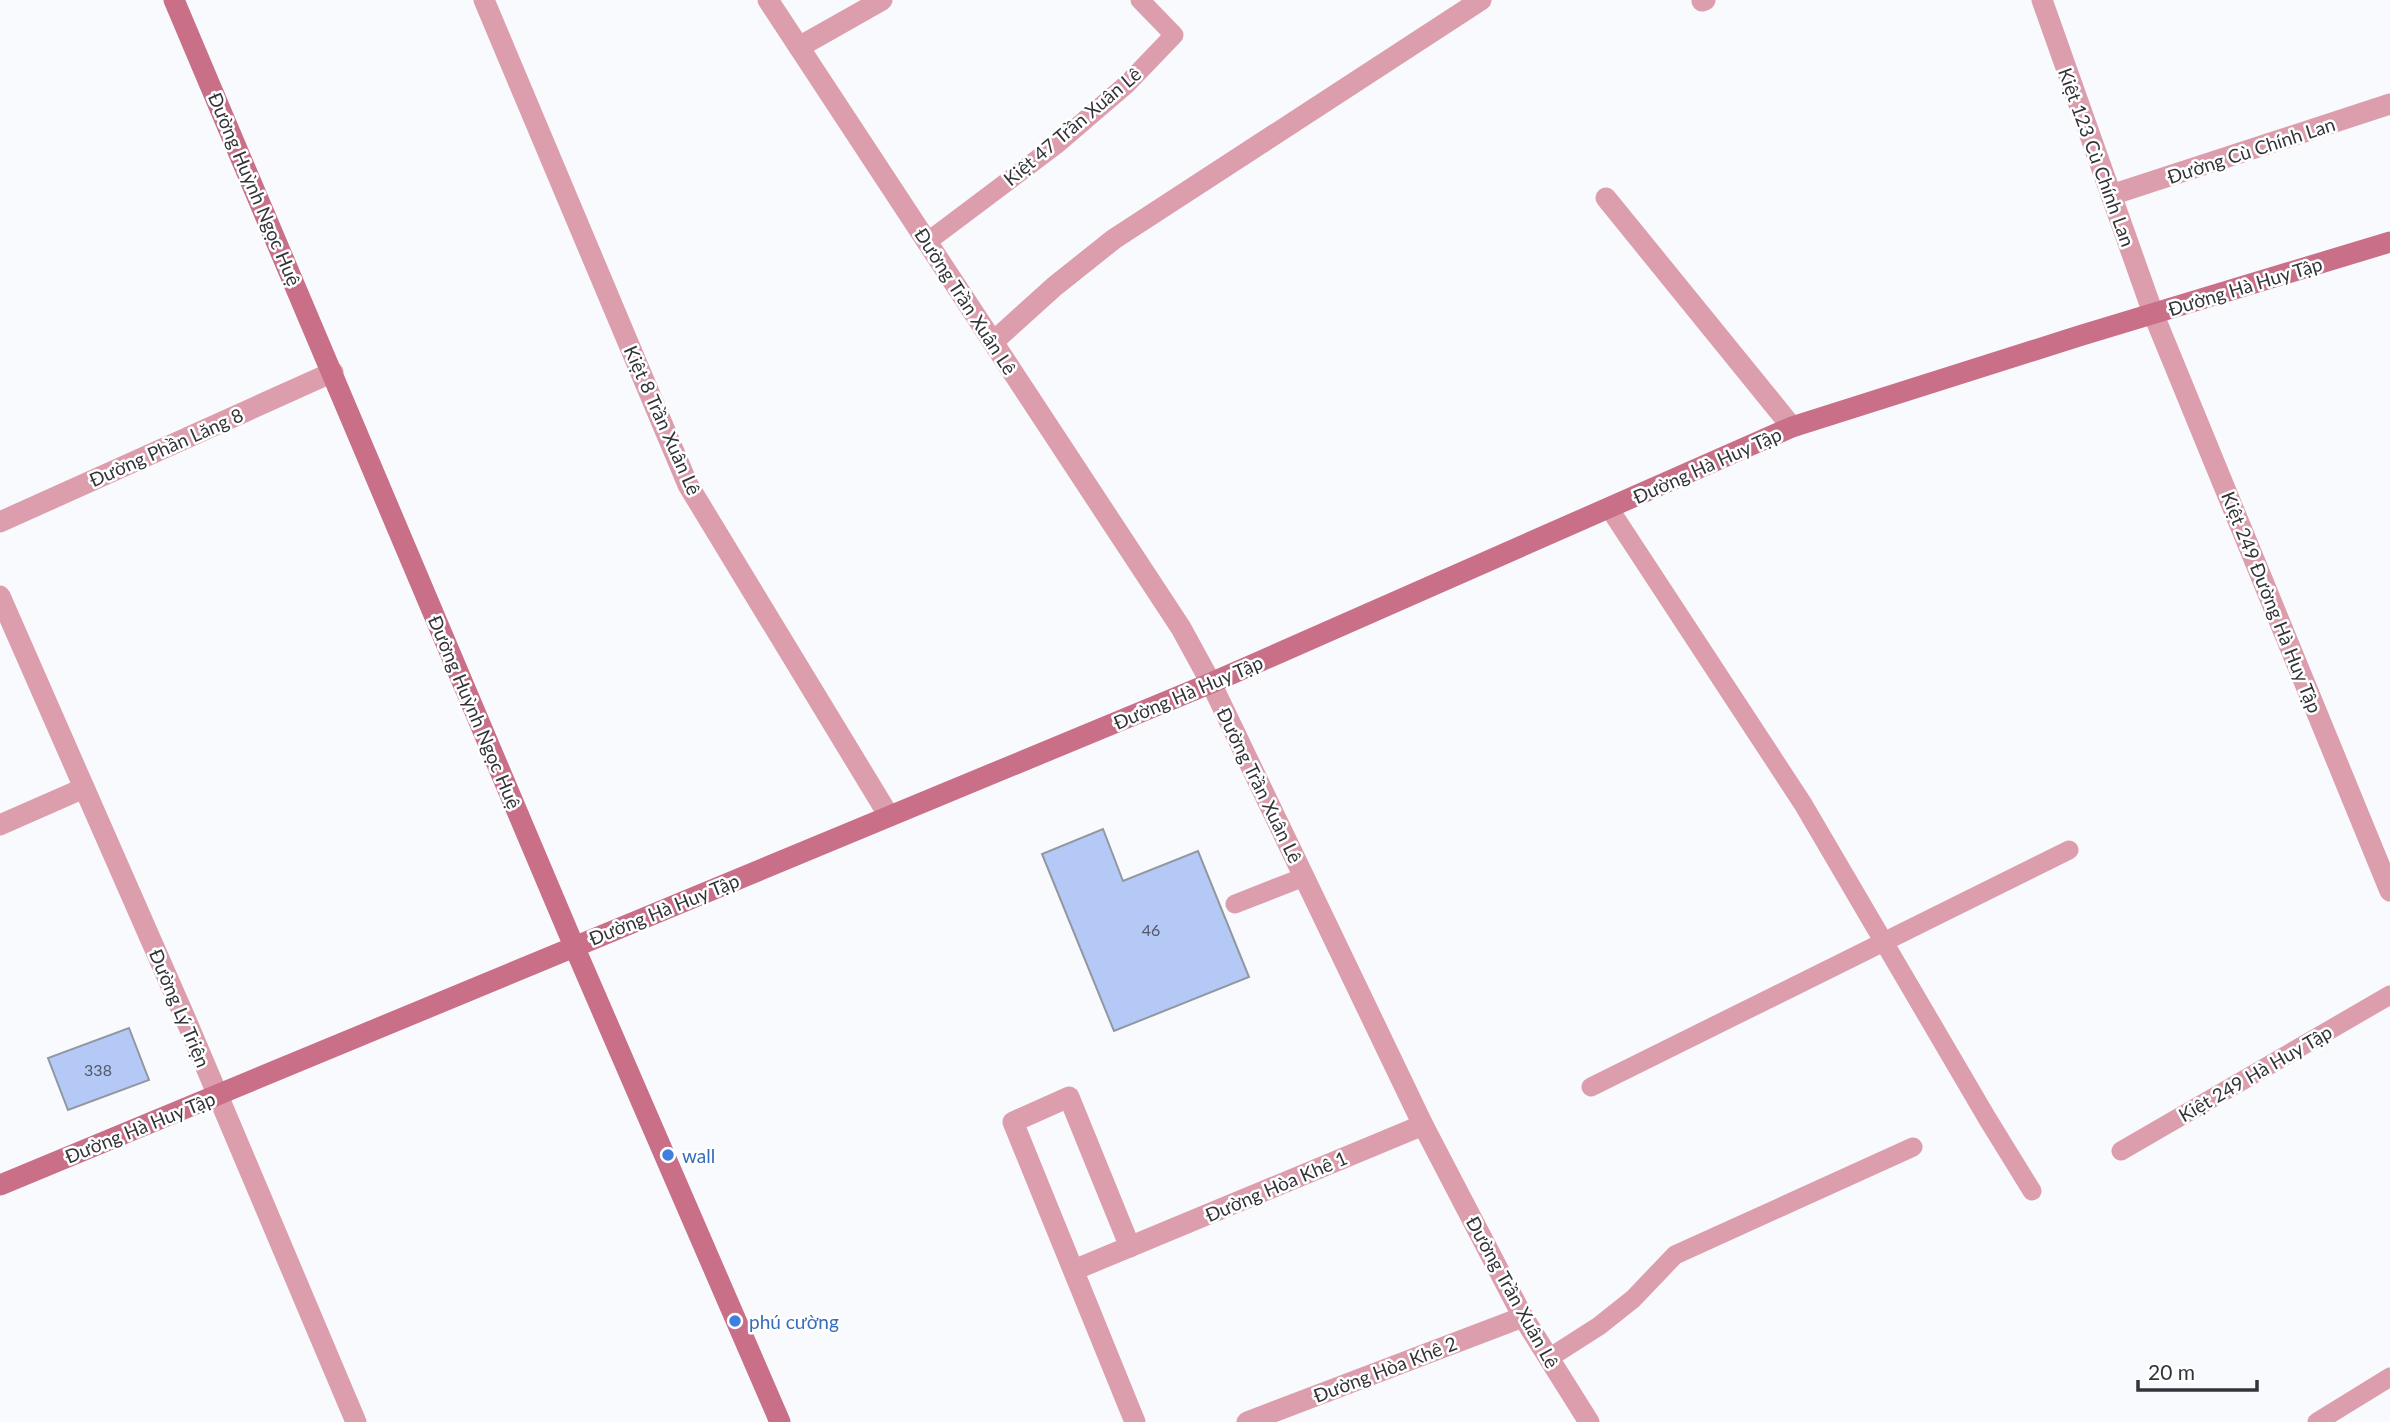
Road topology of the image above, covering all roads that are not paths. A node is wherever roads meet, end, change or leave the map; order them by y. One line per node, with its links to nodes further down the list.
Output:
1 (174, 0): 16 (street, Đường Huỳnh Ngọc Huệ)
2 (484, 0): 23 (street, Kiệt 8 Trần Xuân Lê)
3 (768, 0): 8 (street, Đường Trần Xuân Lê)
4 (882, 0): 8 (street)
5 (1140, 0): 12 (lane, Kiệt 47 Trần Xuân Lê)
6 (1481, 0): 15 (street)
7 (2042, 0): 10 (street, Kiệt 123 Cù Chính Lan)
8 (799, 47): 12 (street, Đường Trần Xuân Lê)
9 (2390, 104): 10 (street, Đường Cù Chính Lan)
10 (2111, 195): 14 (street, Kiệt 123 Cù Chính Lan)
11 (1606, 198): 17 (street)
12 (927, 242): 15 (street, Đường Trần Xuân Lê)
13 (2390, 242): 14 (street, Đường Hà Huy Tập)
14 (2153, 313): 17 (street, Đường Hà Huy Tập); 27 (street, Kiệt 249 Đường Hà Huy Tập)
15 (993, 342): 21 (street, Đường Trần Xuân Lê)
16 (333, 372): 19 (street, Đường Phần Lăng 8); 30 (street, Đường Huỳnh Ngọc Huệ)
17 (1792, 427): 18 (street, Đường Hà Huy Tập)
18 (1609, 508): 21 (street, Đường Hà Huy Tập); 29 (lane)
19 (0, 522)
20 (0, 596): 22 (street, Đường Lý Triện)
21 (1211, 683): 23 (street, Đường Hà Huy Tập); 26 (street, Đường Trần Xuân Lê)
22 (84, 788): 24 (street); 33 (street, Đường Lý Triện)
23 (889, 816): 30 (street, Đường Hà Huy Tập)
24 (0, 825)
25 (2069, 850): 29 (lane)
26 (1304, 877): 28 (lane); 34 (street, Đường Trần Xuân Lê)
27 (2390, 891)
28 (1235, 904)
29 (1885, 941): 32 (lane); 38 (lane)
30 (574, 946): 33 (street, Đường Hà Huy Tập); 45 (street, Đường Huỳnh Ngọc Huệ)
31 (2390, 995): 36 (lane, Kiệt 249 Hà Huy Tập)
32 (1591, 1087)
33 (217, 1095): 37 (street, Đường Hà Huy Tập); 44 (street, Đường Lý Triện)
34 (1423, 1125): 39 (street, Đường Hòa Khê 1); 41 (street, Đường Trần Xuân Lê)
35 (1913, 1147): 42 (lane)
36 (2121, 1151)
37 (0, 1185)
38 (2032, 1192)
39 (1130, 1247): 40 (street, Đường Hòa Khê 1); 40 (street)
40 (1074, 1270): 46 (street)
41 (1523, 1317): 42 (street, Đường Trần Xuân Lê); 47 (street, Đường Hòa Khê 2)
42 (1549, 1358): 48 (street, Đường Trần Xuân Lê)
43 (2390, 1377): 49 (lane)
44 (350, 1420)
45 (780, 1422)
46 (1135, 1422)
47 (1247, 1422)
48 (1589, 1422)
49 (2317, 1422)

